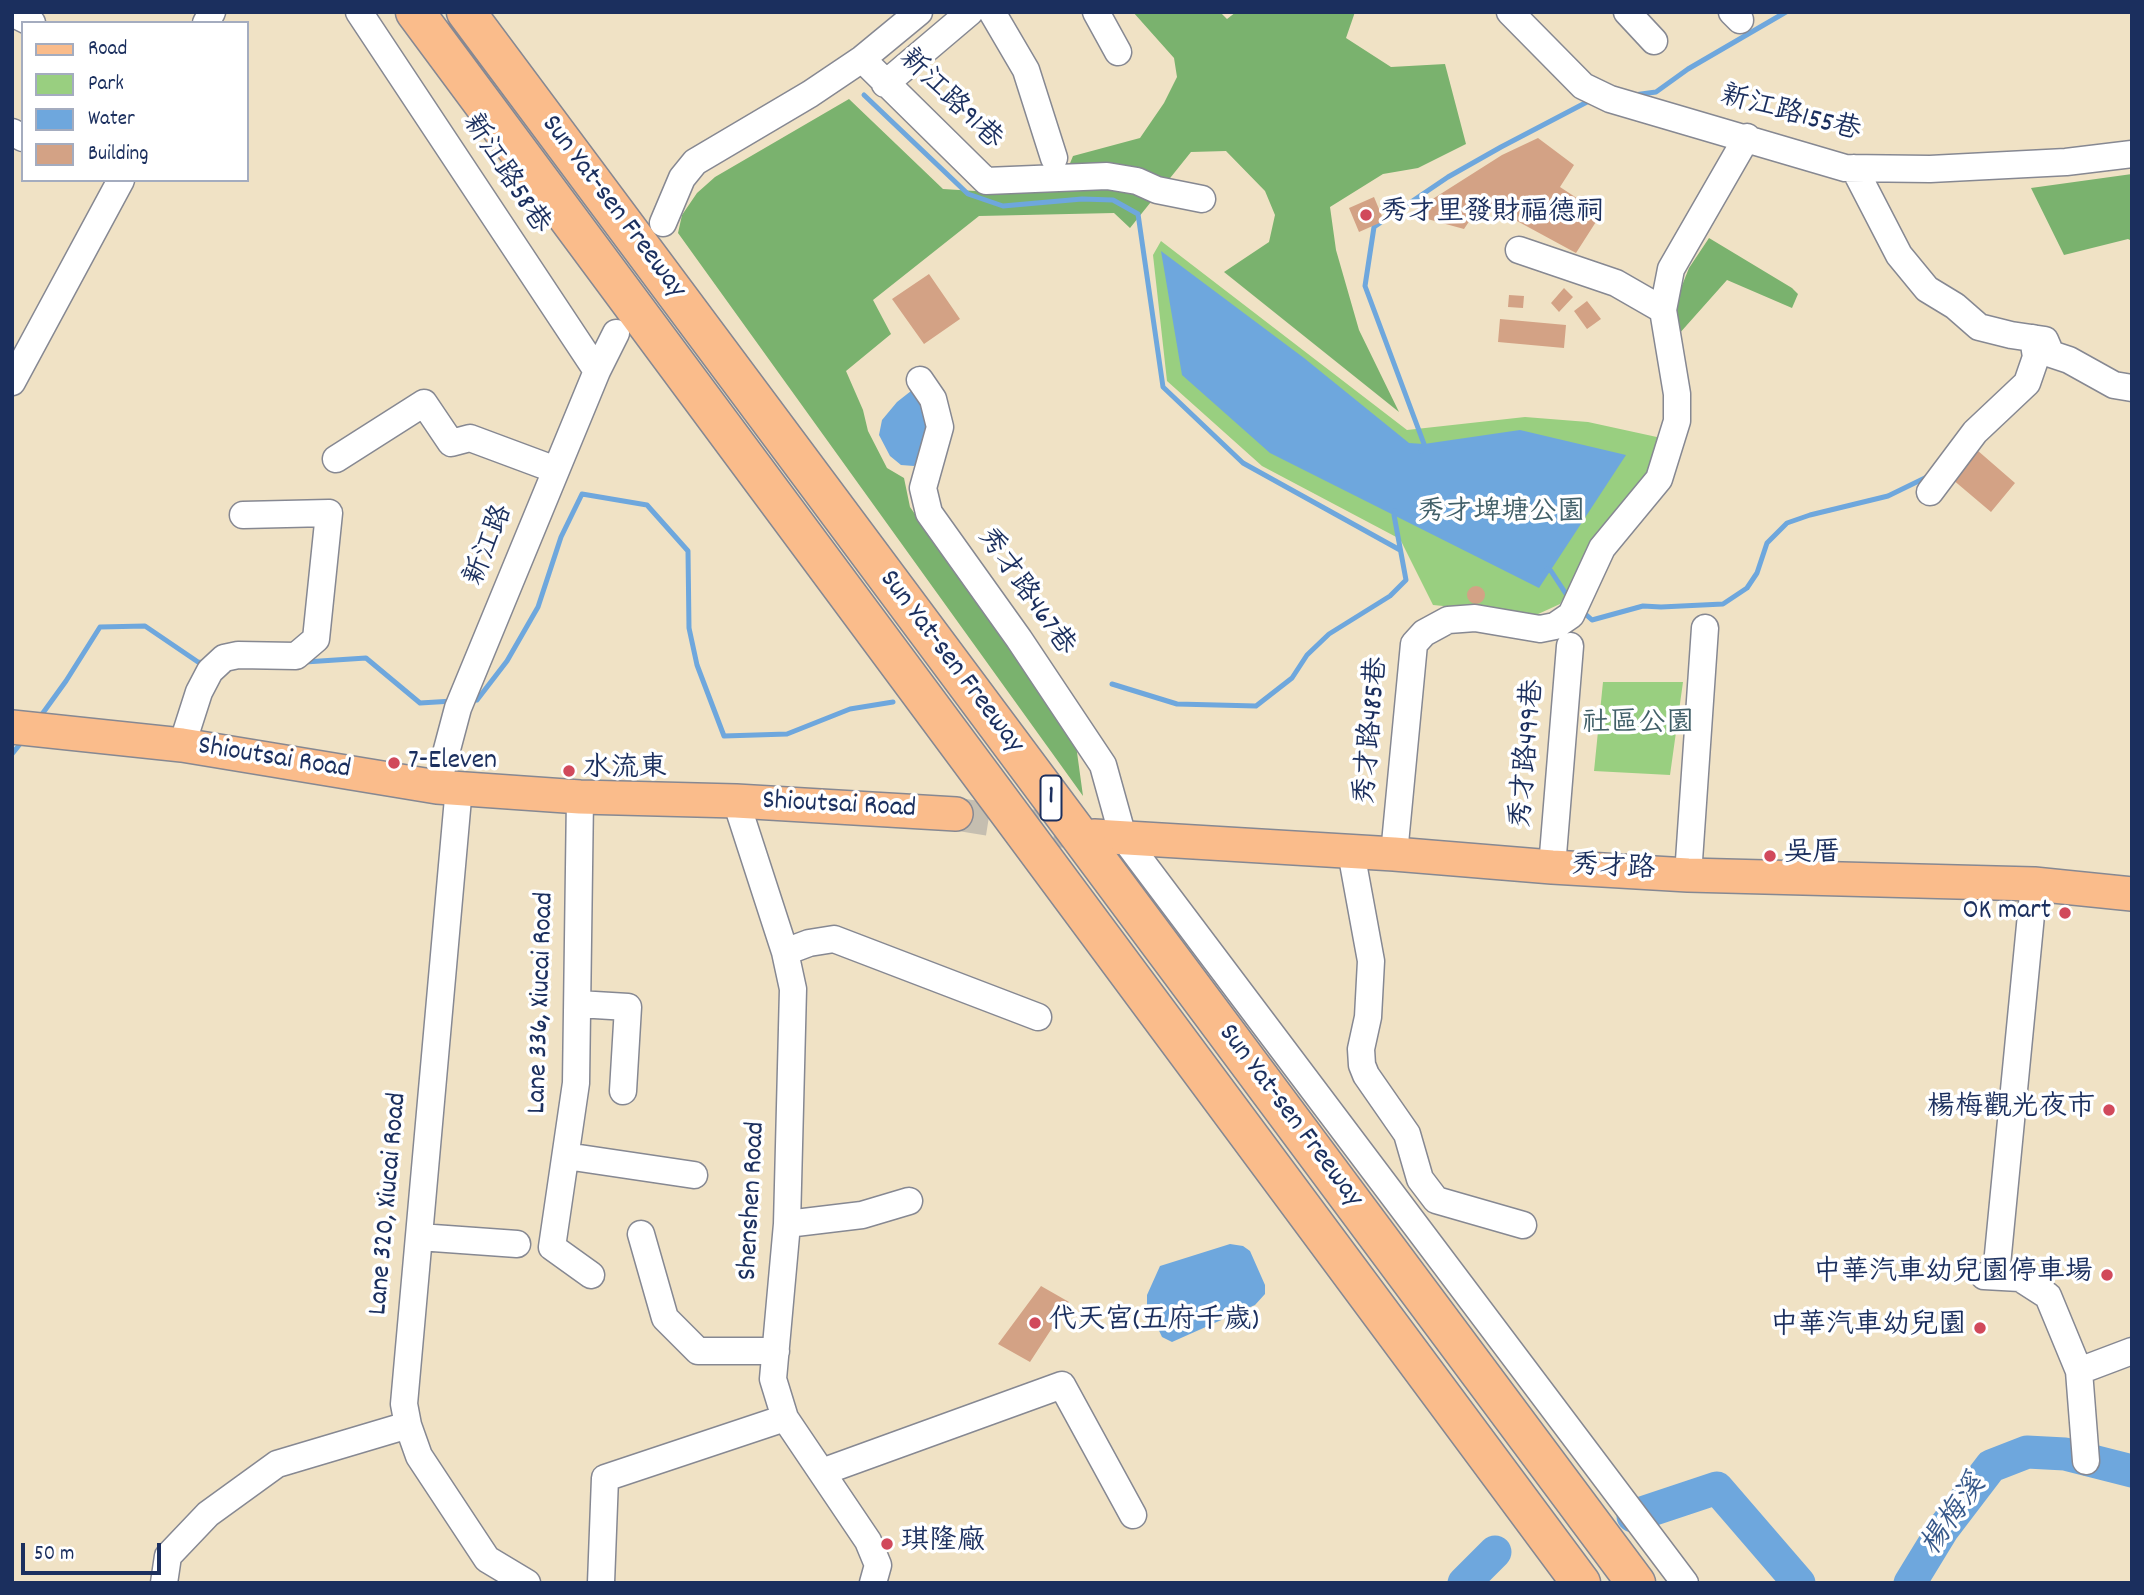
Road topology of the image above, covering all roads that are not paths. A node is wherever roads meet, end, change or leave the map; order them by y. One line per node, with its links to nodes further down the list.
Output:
1 (359, 12): 27 (street, 新江路58巷)
2 (415, 12): 76 (highway, Sun Yat-sen Freeway / 1)
3 (466, 12): 77 (highway, Sun Yat-sen Freeway / 1)
4 (919, 12): 14 (street)
5 (970, 12): 15 (street)
6 (992, 12): 18 (street)
7 (1096, 12): 13 (street)
8 (1510, 12): 16 (street, 新江路155巷)
9 (1627, 12): 12 (street)
10 (12, 13): 11 (street)
11 (28, 21)
12 (1654, 41)
13 (1118, 52)
14 (862, 59): 15 (street, 新江路91巷); 22 (street)
15 (886, 84): 21 (street, 新江路91巷)
16 (1747, 137): 19 (street, 新江路155巷); 24 (street, 秀才路485巷)
17 (2132, 154): 19 (street, 新江路155巷)
18 (1054, 158)
19 (1854, 168): 26 (street)
20 (120, 182): 29 (street)
21 (1202, 199)
22 (663, 223)
23 (1519, 250): 24 (street)
24 (1662, 310): 45 (street, 秀才路485巷)
25 (616, 333): 27 (street, 新江路)
26 (2032, 338): 30 (street); 33 (street)
27 (597, 370): 32 (street, 新江路)
28 (920, 380): 43 (street, 秀才路467巷)
29 (12, 382)
30 (2132, 388)
31 (336, 459): 32 (street)
32 (556, 470): 39 (street, 新江路)
33 (1930, 492)
34 (243, 515): 38 (street)
35 (1705, 628): 47 (street)
36 (1570, 646): 46 (street, 秀才路499巷)
37 (12, 727): 38 (main road, Shioutsai Road)
38 (182, 745): 39 (main road, Shioutsai Road)
39 (448, 787): 40 (main road, Shioutsai Road); 60 (street, Lane 320, Xiucai Road)
40 (580, 797): 41 (main road, Shioutsai Road); 51 (street, Lane 336, Xiucai Road)
41 (736, 801): 42 (main road, Shioutsai Road); 50 (street, Shenshen Road)
42 (956, 814)
43 (1109, 836): 44 (main road, 秀才路); 71 (street)
44 (1351, 852): 45 (main road, 秀才路); 58 (street)
45 (1394, 854): 46 (main road, 秀才路)
46 (1552, 867): 47 (main road, 秀才路)
47 (1688, 875): 48 (main road, 秀才路)
48 (2034, 884): 49 (main road, 秀才路); 65 (street)
49 (2132, 894)
50 (785, 952): 52 (street); 57 (street, Shenshen Road)
51 (578, 1004): 53 (street); 54 (street, Lane 336, Xiucai Road)
52 (1038, 1017)
53 (623, 1091)
54 (566, 1156): 55 (street); 62 (street, Lane 336, Xiucai Road)
55 (694, 1175)
56 (909, 1201): 57 (street)
57 (787, 1224): 63 (street, Shenshen Road)
58 (1523, 1225)
59 (641, 1234): 63 (street)
60 (419, 1237): 61 (street); 67 (street, Lane 320, Xiucai Road)
61 (517, 1244)
62 (591, 1275)
63 (776, 1351): 66 (street, Shenshen Road)
64 (2132, 1351): 65 (street)
65 (2079, 1371): 68 (street)
66 (785, 1418): 69 (street, Shenshen Road); 74 (street)
67 (408, 1425): 72 (street); 73 (street, Lane 320, Xiucai Road)
68 (2086, 1461)
69 (822, 1472): 70 (street); 75 (street, Shenshen Road)
70 (1133, 1515)
71 (1681, 1577)
72 (164, 1583)
73 (527, 1583)
74 (601, 1583)
75 (873, 1583)
76 (1581, 1583)
77 (1636, 1583)

